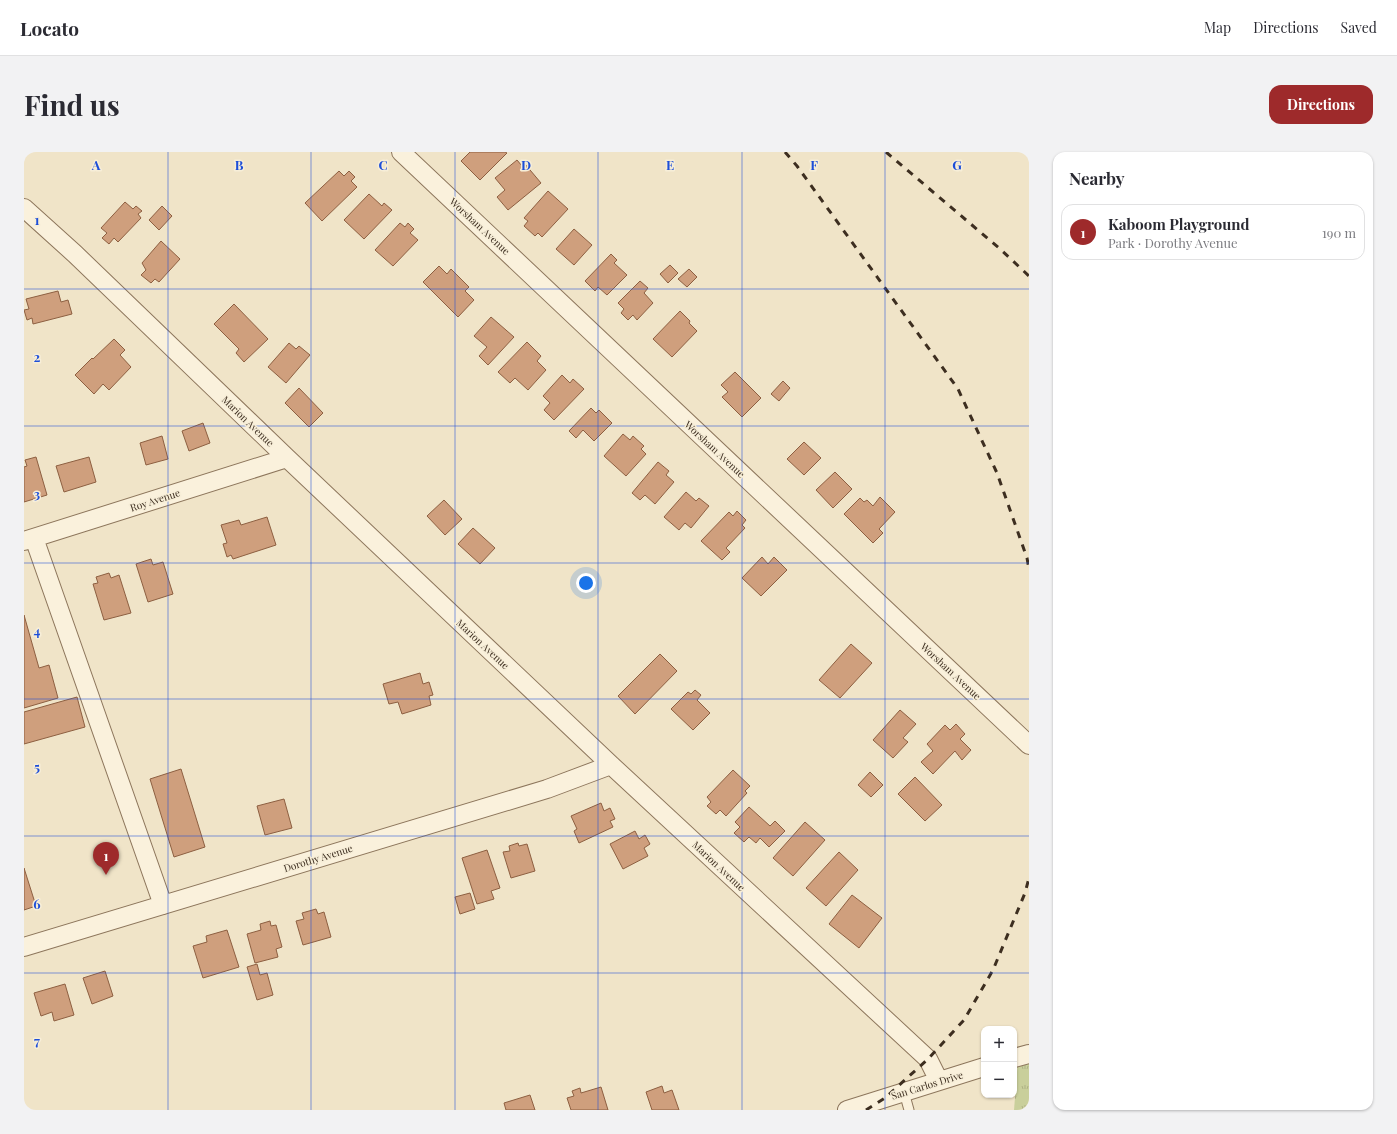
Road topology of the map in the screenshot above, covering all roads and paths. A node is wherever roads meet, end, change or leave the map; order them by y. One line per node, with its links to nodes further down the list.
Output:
1 (401, 152): 5 (street, Worsham Avenue)
2 (24, 208): 3 (street, Marion Avenue)
3 (286, 458): 4 (street, Roy Avenue); 6 (street, Marion Avenue)
4 (29, 540): 7 (street)
5 (1029, 745)
6 (611, 765): 7 (street, Dorothy Avenue); 12 (street, Marion Avenue)
7 (163, 905): 8 (street, Dorothy Avenue)
8 (24, 947)
9 (1029, 1054): 10 (street)
10 (1017, 1057)
11 (981, 1069): 12 (street, San Carlos Drive)
12 (939, 1081): 13 (street, San Carlos Drive)
13 (904, 1092): 14 (street, San Carlos Drive); 15 (lane)
14 (847, 1110)
15 (909, 1110)

